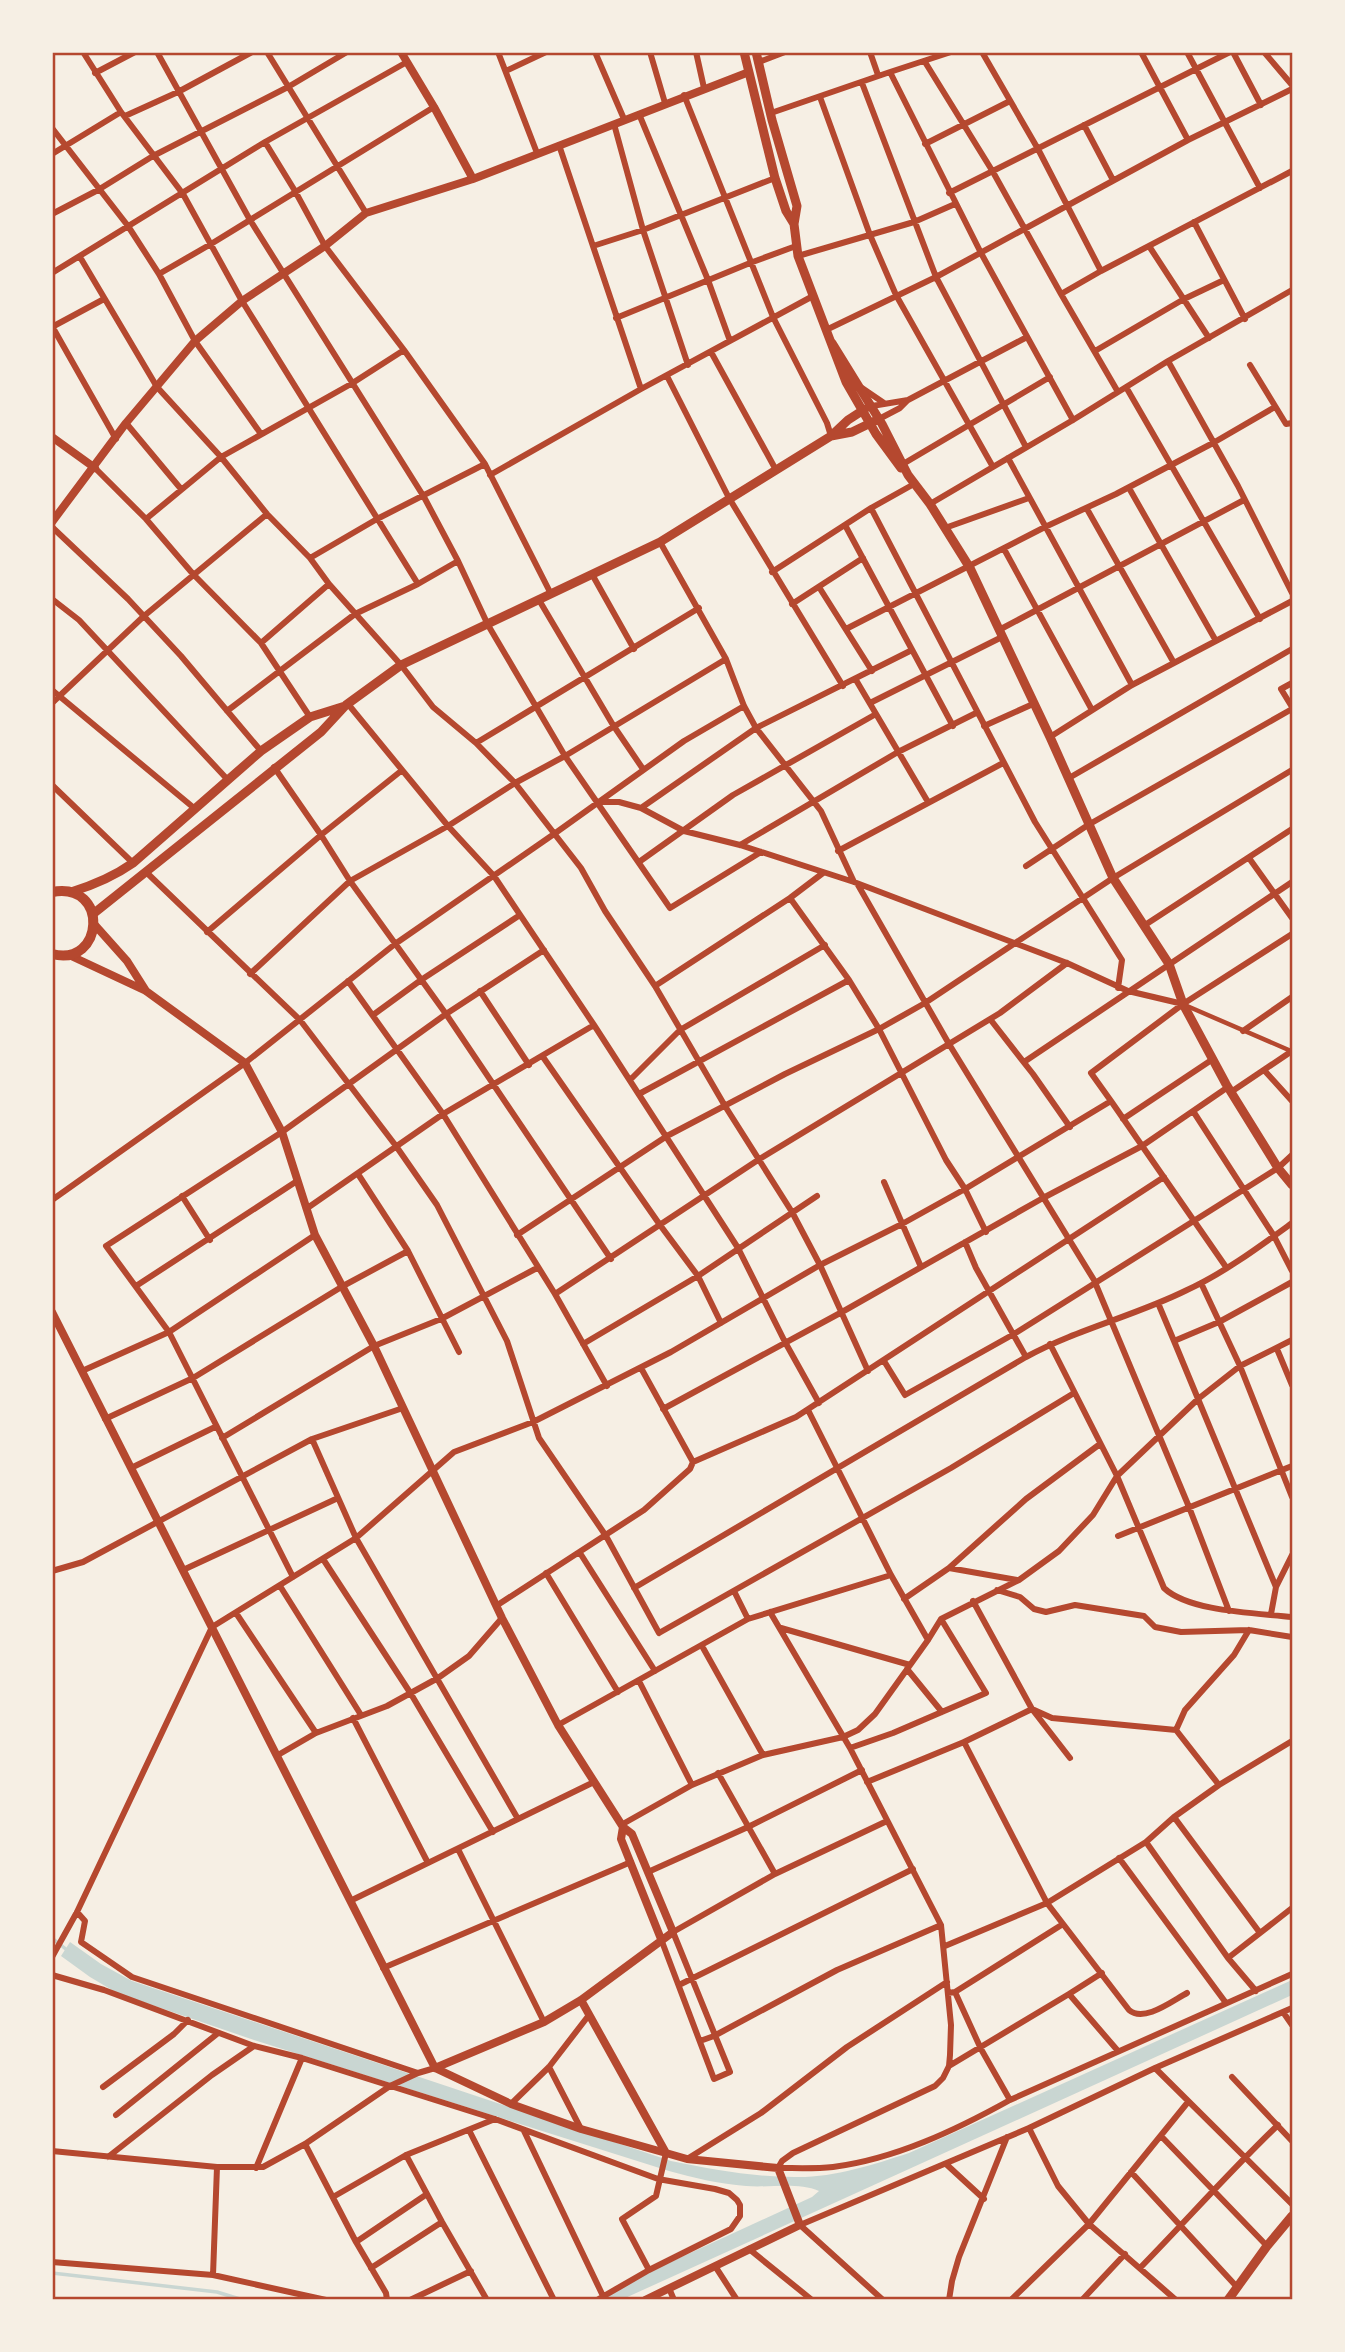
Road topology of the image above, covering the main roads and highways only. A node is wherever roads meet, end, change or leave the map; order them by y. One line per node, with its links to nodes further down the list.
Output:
1 (744, 52): 3 (main road)
2 (758, 57): 3 (main road)
3 (794, 224): 4 (main road)
4 (853, 385): 5 (main road); 6 (main road); 8 (main road)
5 (872, 406): 6 (main road); 7 (main road)
6 (862, 411): 8 (main road); 9 (main road)
7 (879, 419): 9 (main road); 12 (main road)
8 (848, 421): 11 (main road)
9 (869, 424): 10 (main road); 12 (main road)
10 (847, 433): 11 (main road); 12 (main road)
11 (831, 436): 14 (main road)
12 (883, 437): 13 (main road); 13 (main road)
13 (911, 480): 19 (main road)
14 (347, 705): 16 (main road); 17 (main road)
15 (52, 892): 16 (main road)
16 (71, 892): 17 (main road)
17 (94, 919): 18 (main road)
18 (52, 954)
19 (1293, 1185)
20 (1293, 2216): 21 (main road)
21 (1228, 2300)

